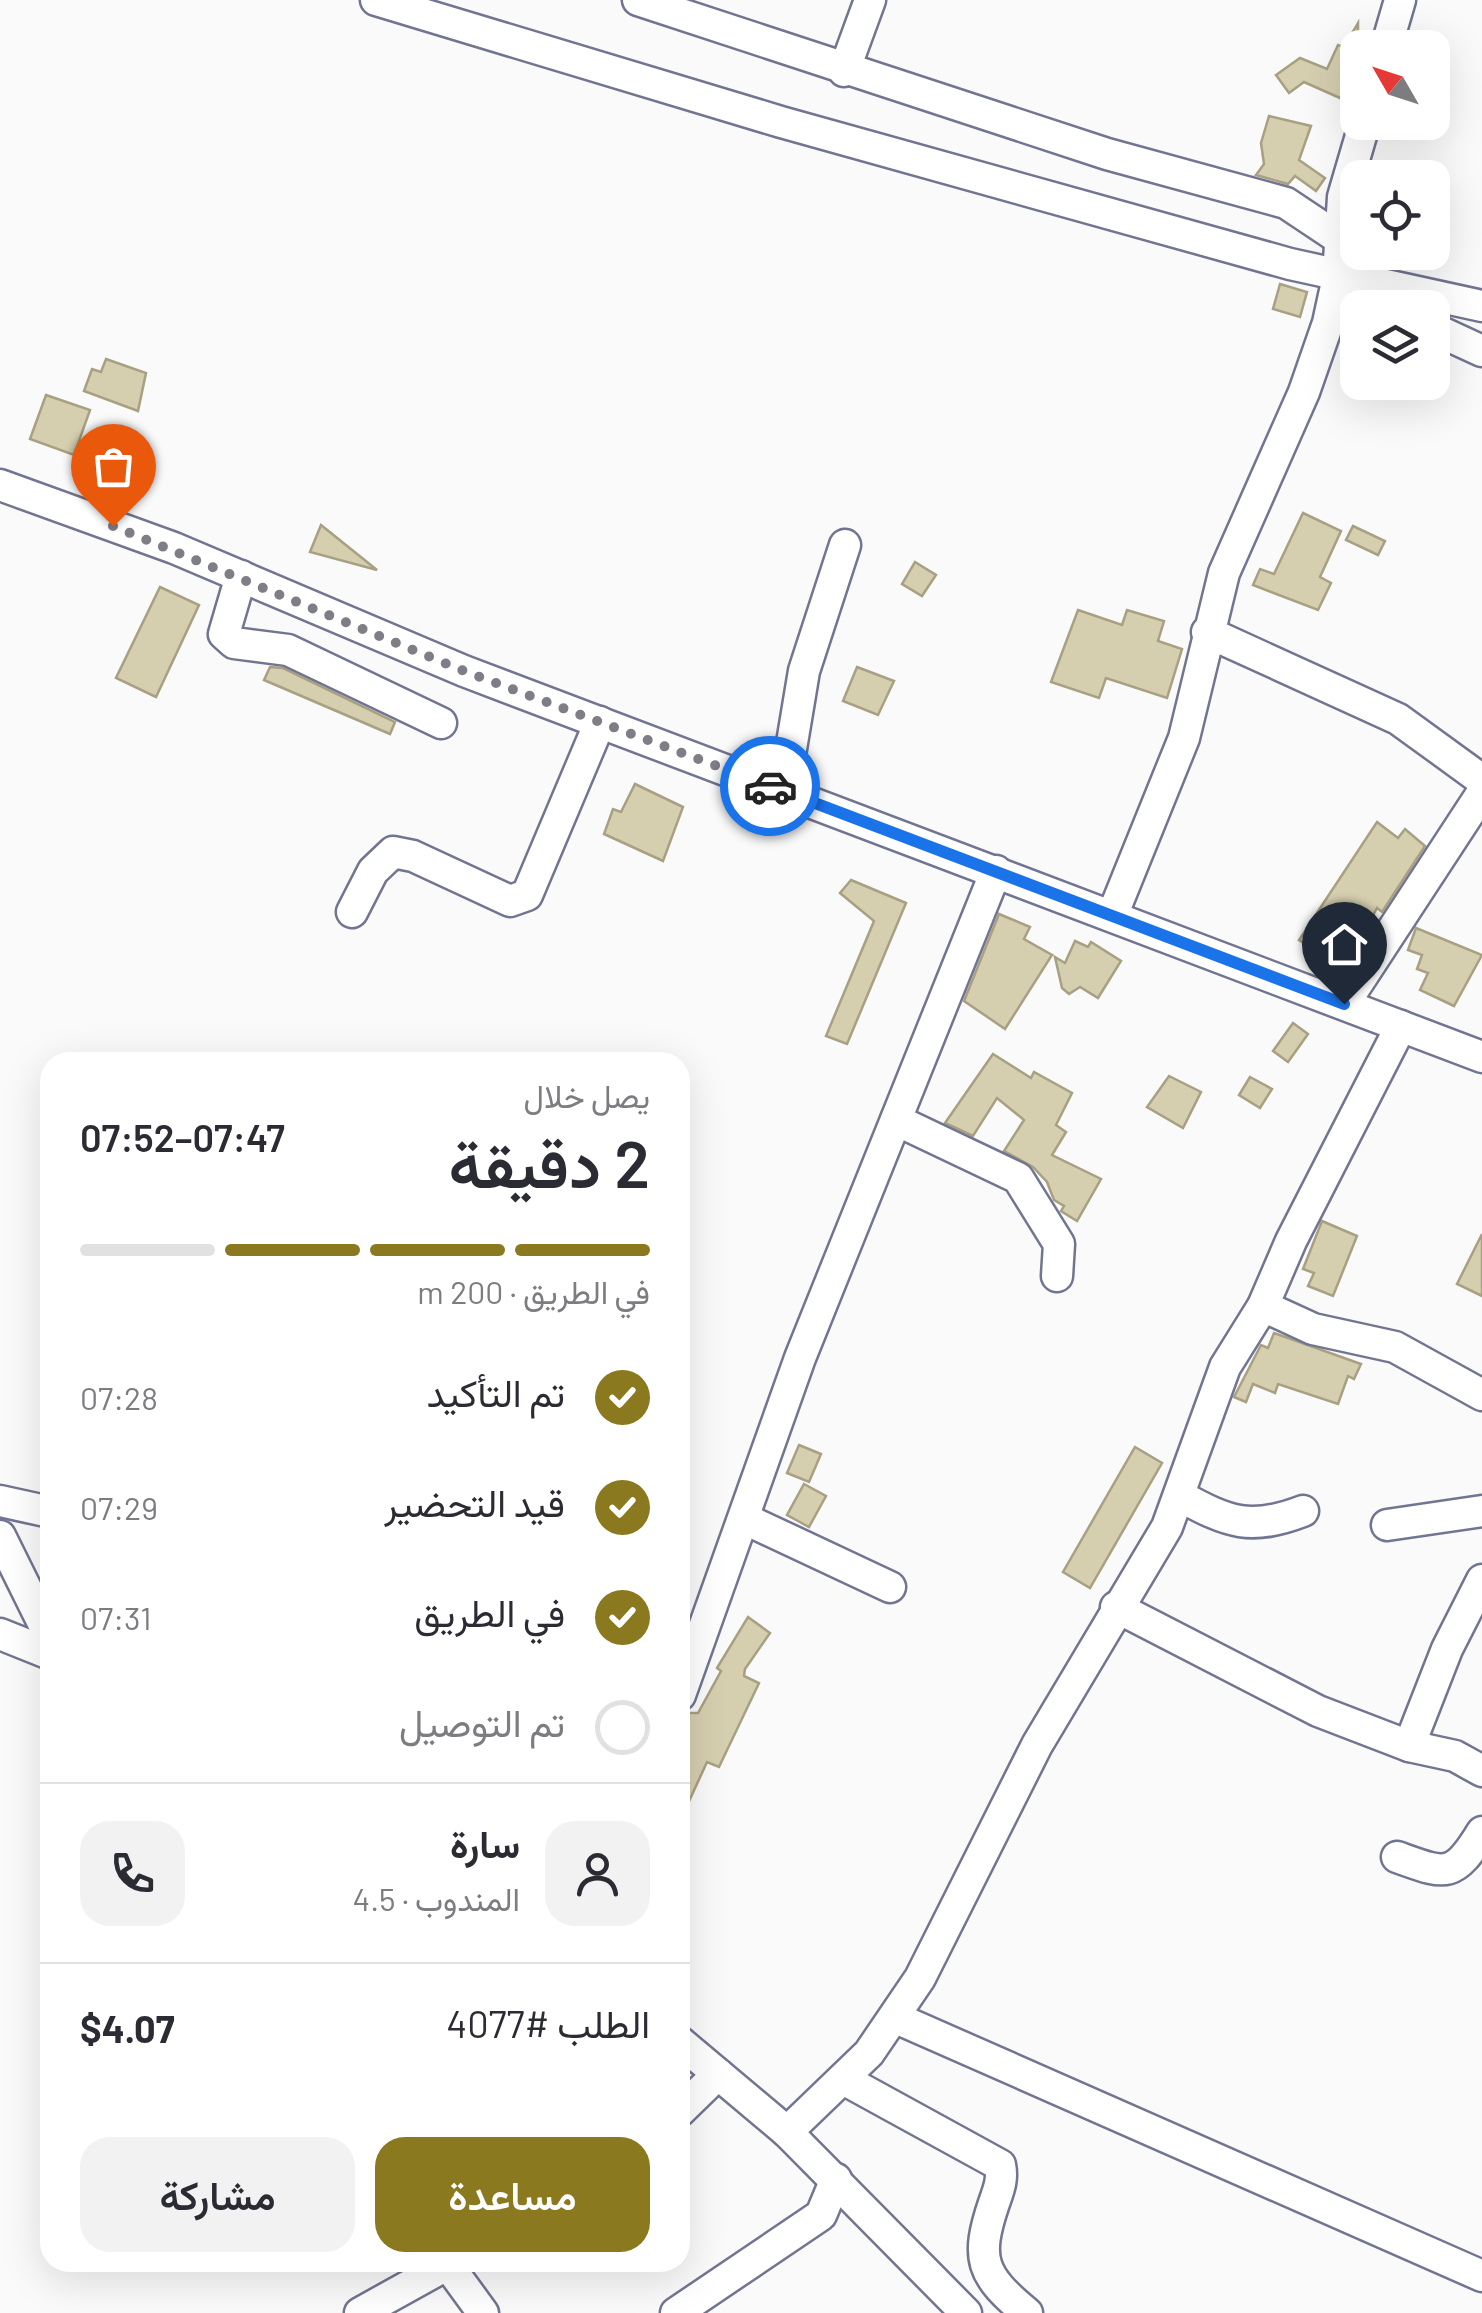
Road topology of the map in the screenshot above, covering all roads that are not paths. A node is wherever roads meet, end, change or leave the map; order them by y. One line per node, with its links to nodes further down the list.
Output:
1 (376, 0): 8 (street)
2 (638, 0): 6 (street)
3 (870, 0): 6 (street)
4 (1400, 0): 5 (street)
5 (1391, 30)
6 (844, 71): 7 (street)
7 (1340, 238): 8 (street)
8 (1338, 277): 9 (street); 10 (street)
9 (1340, 300)
10 (1482, 306)
11 (1340, 326): 17 (street)
12 (1450, 337): 13 (street)
13 (1482, 352)
14 (0, 484): 16 (street)
15 (845, 546): 21 (street)
16 (242, 576): 18 (street); 19 (street)
17 (1207, 632): 20 (street); 25 (street)
18 (600, 722): 21 (street); 24 (street)
19 (441, 724)
20 (1482, 780)
21 (784, 790): 23 (street)
22 (1482, 794): 26 (street)
23 (996, 871): 25 (street); 29 (street)
24 (352, 912)
25 (1112, 916): 26 (street)
26 (1344, 1004): 27 (street)
27 (1402, 1026): 28 (street); 31 (street)
28 (1482, 1057)
29 (896, 1120): 30 (street); 38 (street)
30 (1057, 1276)
31 (1263, 1306): 32 (street); 33 (street)
32 (1482, 1395)
33 (1180, 1496): 36 (street); 43 (street)
34 (0, 1501): 35 (street)
35 (40, 1510)
36 (1304, 1511)
37 (1482, 1511): 39 (street)
38 (745, 1520): 42 (street); 47 (street)
39 (1387, 1525)
40 (0, 1536): 44 (street)
41 (1482, 1580): 48 (street)
42 (890, 1587)
43 (1116, 1607): 48 (street); 52 (street)
44 (40, 1617)
45 (0, 1634): 46 (street)
46 (40, 1650)
47 (690, 1668)
48 (1409, 1746): 49 (street)
49 (1482, 1771)
50 (1482, 1832): 51 (street)
51 (1397, 1857)
52 (896, 2018): 55 (street); 61 (street)
53 (690, 2050): 54 (street)
54 (718, 2074): 56 (street); 57 (street)
55 (845, 2080): 57 (street); 66 (street)
56 (690, 2101)
57 (787, 2132): 58 (street)
58 (836, 2179): 64 (street); 65 (street)
59 (435, 2272): 62 (street)
60 (456, 2272): 63 (street)
61 (1482, 2276)
62 (360, 2313)
63 (484, 2313)
64 (676, 2313)
65 (966, 2313)
66 (1026, 2313)

